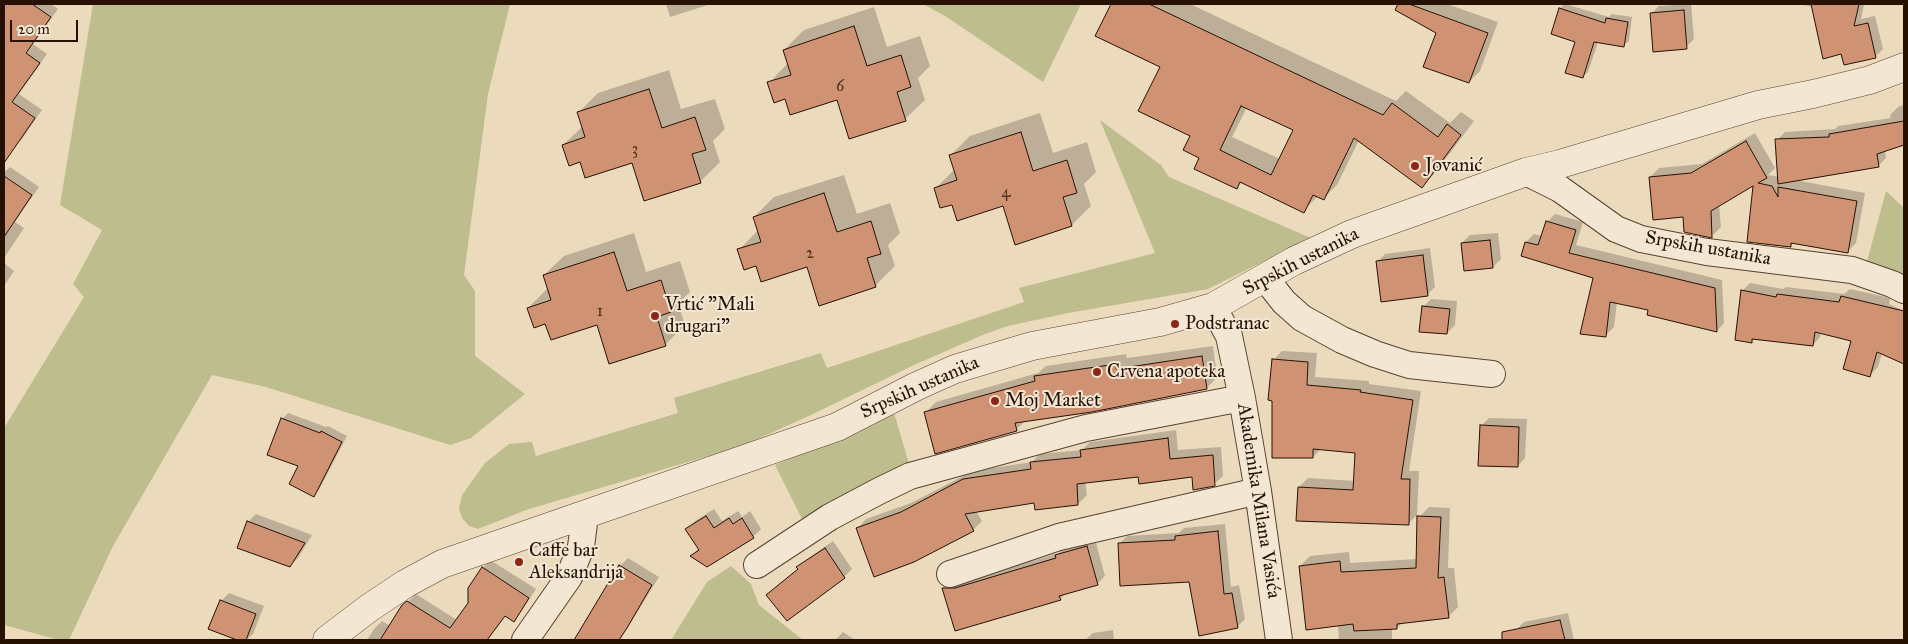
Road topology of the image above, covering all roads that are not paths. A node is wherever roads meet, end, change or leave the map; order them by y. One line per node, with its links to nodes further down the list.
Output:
1 (1904, 67): 2 (street, Srpskih ustanika)
2 (1526, 172): 3 (street, Srpskih ustanika); 4 (street, Srpskih ustanika)
3 (1265, 278): 5 (street, Srpskih ustanika); 6 (street)
4 (1904, 290)
5 (1213, 307): 7 (street, Akademika Milana Vasića); 9 (street, Srpskih ustanika)
6 (1492, 374)
7 (1242, 398): 8 (street, Akademika Milana Vasića); 10 (street)
8 (1258, 491): 11 (street); 14 (street, Akademika Milana Vasića)
9 (585, 515): 12 (street, Srpskih ustanika); 13 (street)
10 (757, 565)
11 (950, 574)
12 (327, 640)
13 (525, 640)
14 (1279, 640)

